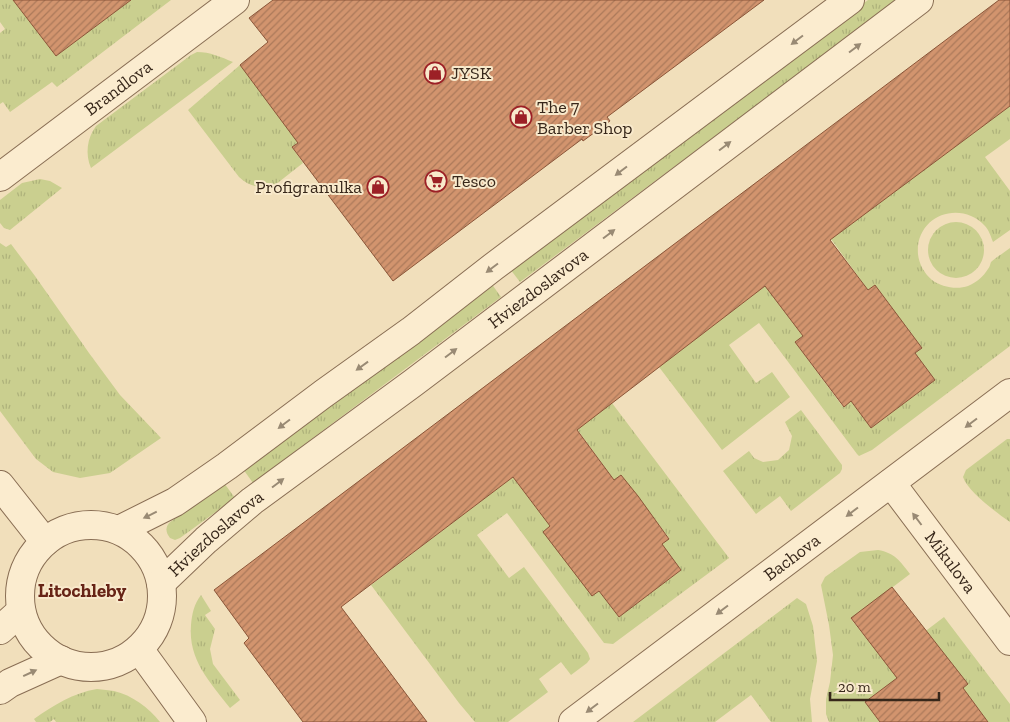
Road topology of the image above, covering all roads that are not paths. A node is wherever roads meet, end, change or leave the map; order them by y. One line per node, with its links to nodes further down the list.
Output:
1 (235, 0): 4 (street, Brandlova)
2 (850, 0): 8 (street, one-way to 8)
3 (919, 0): 10 (street, Hviezdoslavova, one-way to 3)
4 (0, 177)
5 (1010, 393): 6 (street, Bachova, one-way to 6)
6 (891, 483): 13 (street, Mikulova, one-way to 6); 18 (street, Bachova, one-way to 18)
7 (0, 485): 9 (street)
8 (119, 530): 9 (street, Hviezdoslavova); 10 (street, Hviezdoslavova)
9 (45, 542): 11 (street, Hviezdoslavova)
10 (162, 583): 14 (street, Hviezdoslavova)
11 (21, 611): 12 (street); 15 (street, Hviezdoslavova)
12 (0, 630)
13 (1010, 641)
14 (139, 649): 15 (street, Hviezdoslavova); 17 (street)
15 (61, 660): 16 (street, one-way to 15)
16 (0, 690)
17 (192, 722)
18 (573, 722)

